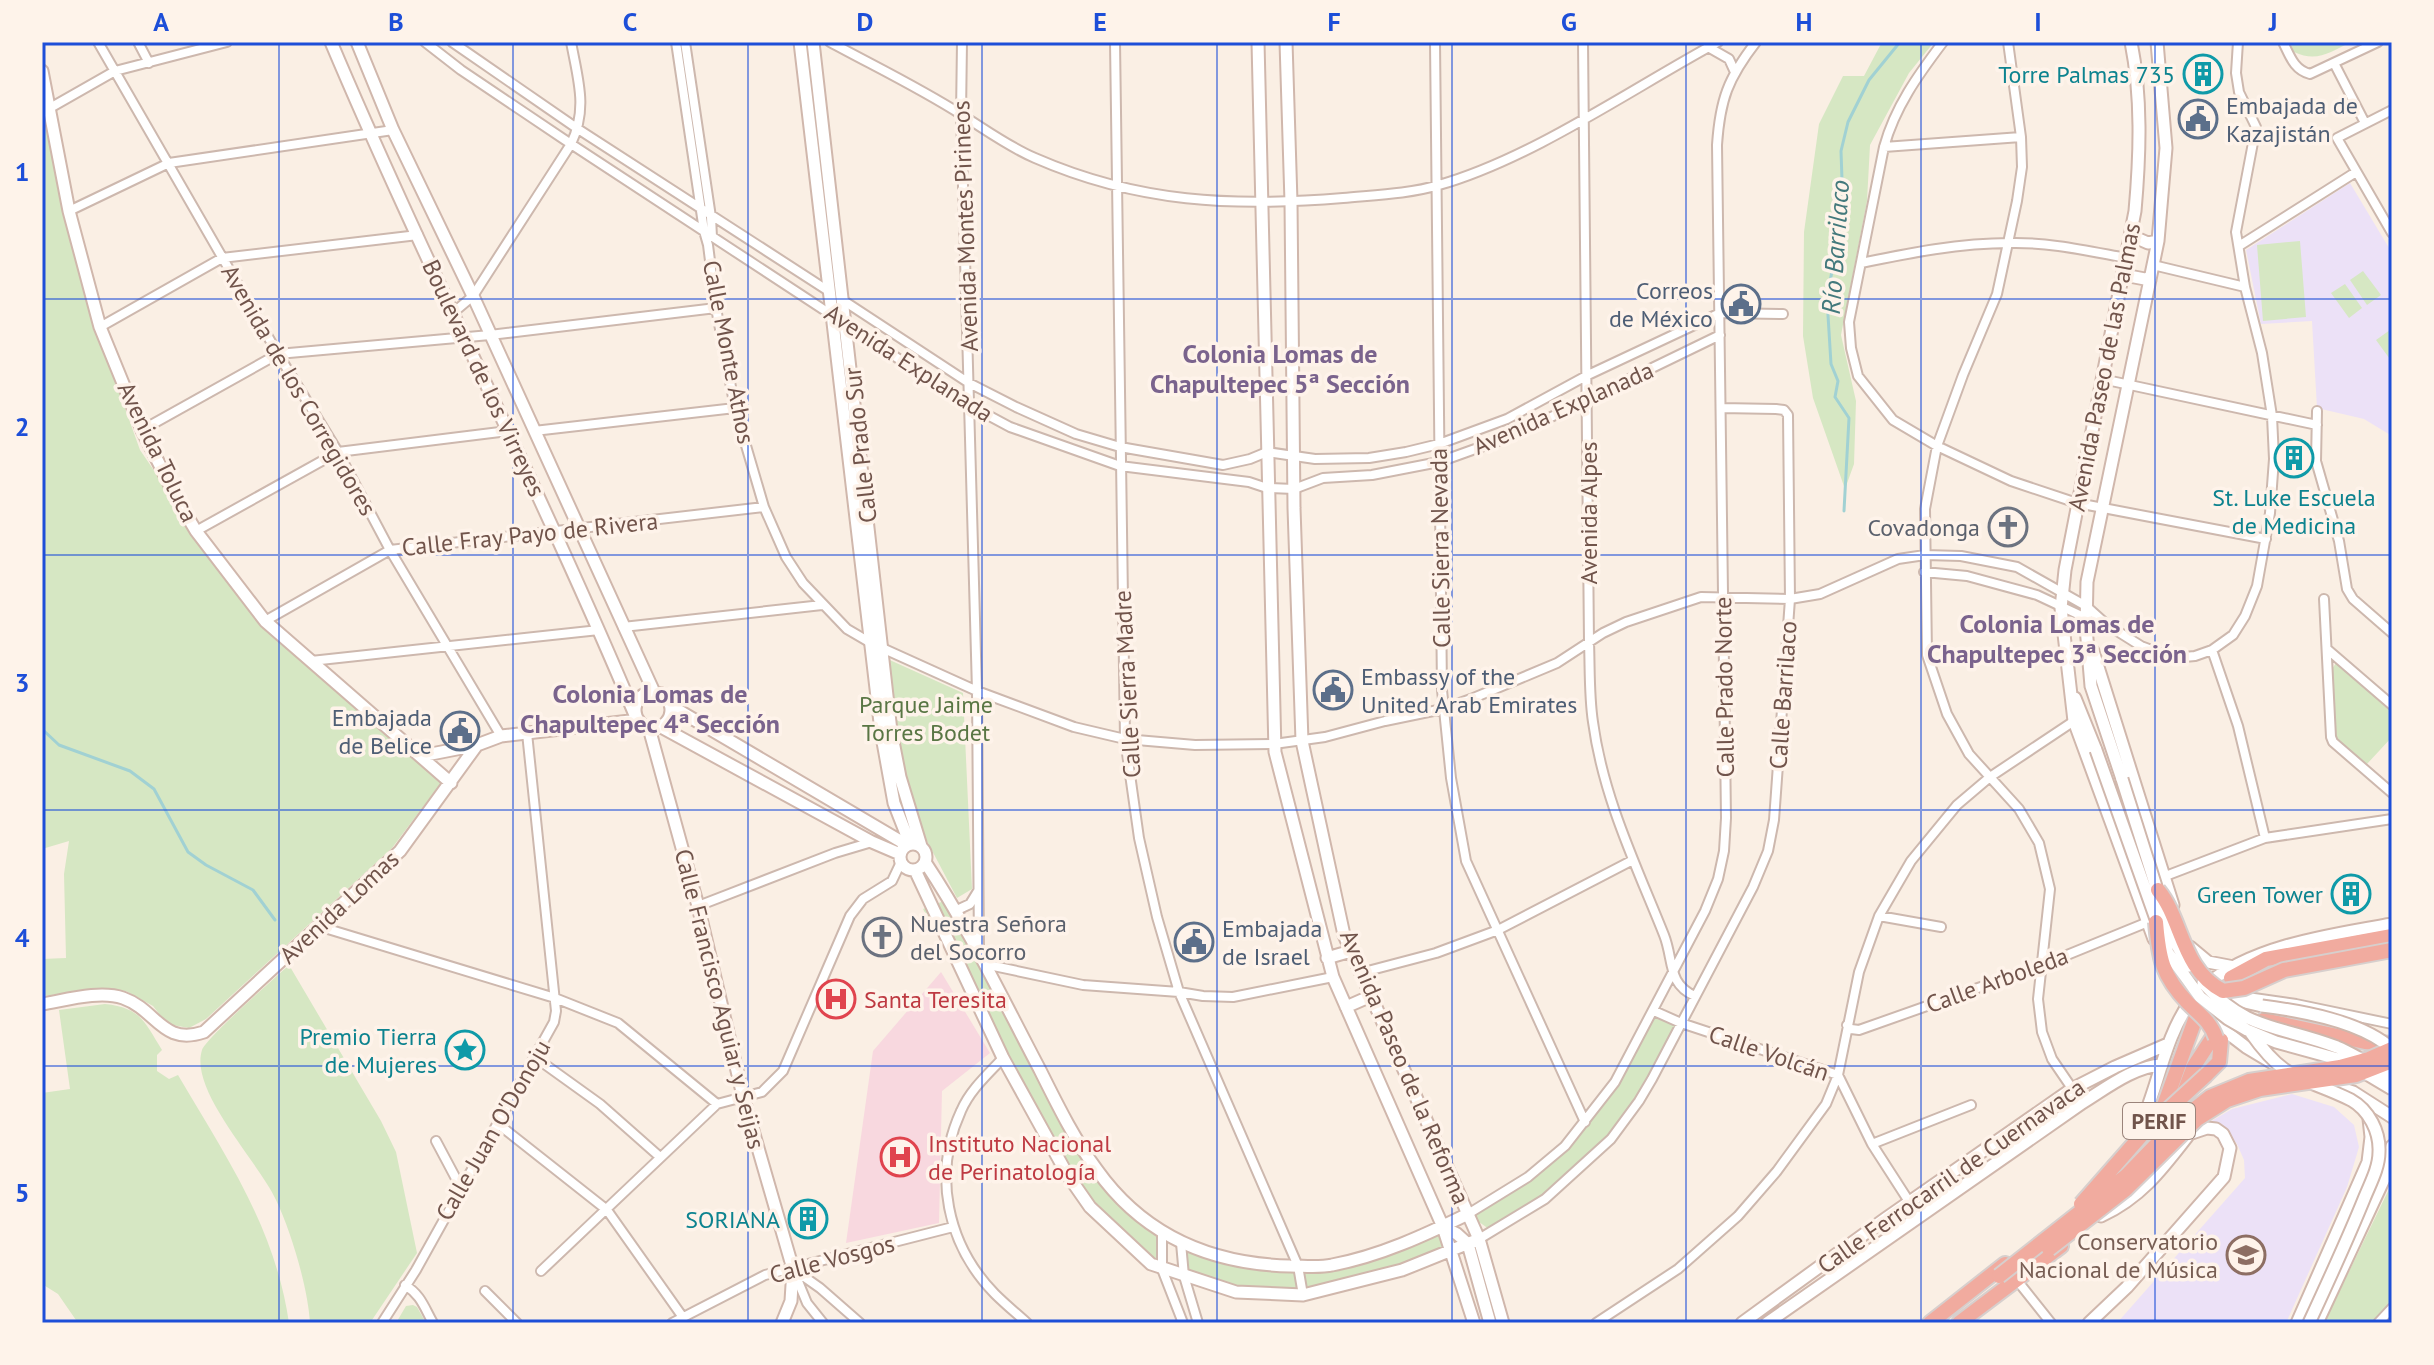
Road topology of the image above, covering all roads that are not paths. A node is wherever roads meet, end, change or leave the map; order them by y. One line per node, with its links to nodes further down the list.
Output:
1 (98, 42): 36 (street, Avenida de los Corregidores)
2 (138, 42): 32 (street)
3 (227, 42): 32 (street)
4 (331, 42): 44 (street, Boulevard de los Virreyes)
5 (357, 42): 43 (street, Boulevard de los Virreyes)
6 (425, 42): 46 (street, Avenida Explanada)
7 (452, 42): 31 (street, Avenida Explanada)
8 (467, 42): 31 (street)
9 (571, 42): 42 (street)
10 (676, 42): 54 (street, Calle Monte Athos)
11 (685, 42): 56 (street, Calle Monte Athos)
12 (800, 42): 71 (street, Calle Prado Sur)
13 (813, 42): 73 (street, Calle Prado Sur)
14 (830, 42): 39 (street)
15 (962, 42): 39 (street, Avenida Montes Pirineos)
16 (1115, 42): 50 (street, Calle Sierra Madre)
17 (1258, 42): 53 (street, Avenida Paseo de la Reforma)
18 (1286, 42): 52 (street, Avenida Paseo de la Reforma)
19 (1435, 42): 51 (street, Calle Sierra Nevada)
20 (1583, 42): 40 (street, Avenida Alpes)
21 (1718, 42): 30 (street)
22 (1756, 42): 34 (street, Calle Prado Norte)
23 (1943, 42): 47 (street)
24 (2008, 42): 45 (street)
25 (2131, 42): 59 (street, Avenida Paseo de las Palmas)
26 (2157, 42): 61 (street, Avenida Paseo de las Palmas)
27 (2238, 42): 63 (street)
28 (2283, 42): 33 (street)
29 (2378, 42): 33 (street)
30 (1708, 47): 34 (street); 40 (street)
31 (469, 55): 42 (street, Avenida Explanada)
32 (149, 63): 36 (street)
33 (2334, 63): 41 (street)
34 (1734, 70): 77 (street, Calle Prado Norte)
35 (42, 71): 37 (street, Avenida Toluca)
36 (115, 71): 37 (street); 48 (street, Avenida de los Corregidores)
37 (50, 108): 55 (street, Avenida Toluca)
38 (2392, 110): 41 (street)
39 (961, 114): 50 (street); 87 (street, Avenida Montes Pirineos)
40 (1585, 117): 51 (street); 85 (street, Avenida Alpes)
41 (2365, 123): 49 (street)
42 (578, 129): 46 (street); 54 (street, Avenida Explanada)
43 (393, 130): 44 (street); 72 (street, Boulevard de los Virreyes)
44 (370, 134): 48 (street); 58 (street, Boulevard de los Virreyes)
45 (2021, 137): 47 (street); 62 (street)
46 (571, 144): 60 (street, Avenida Explanada); 72 (street)
47 (1884, 147): 66 (street)
48 (169, 163): 55 (street); 64 (street, Avenida de los Corregidores)
49 (2356, 172): 57 (street); 63 (street)
50 (1117, 185): 53 (street); 101 (street, Calle Sierra Madre)
51 (1438, 186): 52 (street); 99 (street, Calle Sierra Nevada)
52 (1291, 202): 53 (street); 104 (street, Avenida Paseo de la Reforma)
53 (1261, 204): 103 (street, Avenida Paseo de la Reforma)
54 (701, 209): 56 (street, Avenida Explanada); 60 (street, Calle Monte Athos)
55 (69, 211): 80 (street, Avenida Toluca)
56 (711, 217): 60 (street, Calle Monte Athos); 71 (street, Avenida Explanada)
57 (2392, 233)
58 (418, 235): 64 (street); 75 (street, Boulevard de los Virreyes)
59 (2132, 236): 61 (street); 65 (street, Avenida Paseo de las Palmas)
60 (708, 237): 74 (street, Calle Monte Athos); 76 (street, Avenida Explanada)
61 (2158, 241): 67 (street, Avenida Paseo de las Palmas)
62 (2009, 243): 65 (street); 66 (street); 100 (street)
63 (2239, 246): 70 (street)
64 (222, 258): 80 (street); 84 (street, Avenida de los Corregidores)
65 (2127, 258): 68 (street, Avenida Paseo de las Palmas)
66 (1861, 263): 100 (street)
67 (2153, 265): 69 (street, Avenida Paseo de las Palmas); 70 (street)
68 (2124, 275): 69 (street); 86 (street, Avenida Paseo de las Palmas)
69 (2150, 280): 88 (street, Avenida Paseo de las Palmas)
70 (2245, 287): 94 (street)
71 (830, 292): 73 (street, Avenida Explanada); 76 (street, Calle Prado Sur)
72 (473, 296): 75 (street); 81 (street, Boulevard de los Virreyes)
73 (844, 301): 79 (street, Calle Prado Sur); 87 (street, Avenida Explanada)
74 (716, 308): 81 (street); 91 (street, Calle Monte Athos)
75 (454, 312): 83 (street, Boulevard de los Virreyes)
76 (832, 313): 79 (street, Avenida Explanada); 131 (street, Calle Prado Sur)
77 (1720, 313): 78 (street); 82 (street, Calle Prado Norte); 85 (street, Avenida Explanada)
78 (1783, 314)
79 (846, 322): 90 (street, Avenida Explanada); 131 (street, Calle Prado Sur)
80 (100, 327): 96 (street, Avenida Toluca)
81 (490, 335): 83 (street); 98 (street, Boulevard de los Virreyes)
82 (1720, 335): 89 (street, Avenida Explanada); 92 (street, Calle Prado Norte)
83 (466, 337): 84 (street); 97 (street, Boulevard de los Virreyes)
84 (278, 354): 96 (street); 102 (street, Avenida de los Corregidores)
85 (1588, 375): 89 (street, Avenida Alpes); 99 (street, Avenida Explanada)
86 (2102, 379): 88 (street); 109 (street, Avenida Paseo de las Palmas)
87 (969, 383): 90 (street, Avenida Montes Pirineos); 101 (street, Avenida Explanada)
88 (2127, 385): 94 (street); 111 (street, Avenida Paseo de las Palmas)
89 (1588, 399): 105 (street, Avenida Explanada); 130 (street, Avenida Alpes)
90 (969, 405): 106 (street, Avenida Explanada); 137 (street, Avenida Montes Pirineos)
91 (735, 408): 98 (street); 110 (street, Calle Monte Athos)
92 (1721, 408): 120 (street, Calle Prado Norte); 121 (street, Calle Barrilaco)
93 (2317, 411): 95 (street)
94 (2272, 416): 95 (street); 115 (street)
95 (2317, 425): 129 (street)
96 (142, 430): 113 (street, Avenida Toluca)
97 (508, 431): 102 (street); 114 (street, Boulevard de los Virreyes)
98 (534, 431): 112 (street, Boulevard de los Virreyes)
99 (1439, 444): 104 (street, Avenida Explanada); 105 (street, Calle Sierra Nevada)
100 (1937, 446): 109 (street); 117 (street)
101 (1120, 447): 103 (street, Avenida Explanada); 106 (street, Calle Sierra Madre)
102 (338, 452): 113 (street); 116 (street, Avenida de los Corregidores)
103 (1267, 452): 104 (street, Avenida Explanada); 107 (street, Avenida Paseo de la Reforma)
104 (1293, 456): 108 (street, Avenida Paseo de la Reforma)
105 (1439, 462): 108 (street, Avenida Explanada); 141 (street, Calle Sierra Nevada)
106 (1120, 466): 107 (street, Avenida Explanada); 147 (street, Calle Sierra Madre)
107 (1267, 488): 108 (street, Avenida Explanada); 149 (street, Avenida Paseo de la Reforma)
108 (1294, 489): 148 (street, Avenida Paseo de la Reforma)
109 (2077, 503): 111 (street); 119 (street, Avenida Paseo de las Palmas)
110 (764, 507): 112 (street, Calle Fray Payo de Rivera); 123 (street, Calle Monte Athos)
111 (2100, 507): 115 (street); 125 (street, Avenida Paseo de las Palmas)
112 (579, 530): 114 (street, Calle Fray Payo de Rivera); 127 (street, Boulevard de los Virreyes)
113 (196, 531): 126 (street, Avenida Toluca)
114 (555, 533): 116 (street, Calle Fray Payo de Rivera); 128 (street, Boulevard de los Virreyes)
115 (2266, 539): 134 (street)
116 (390, 550): 126 (street, Calle Fray Payo de Rivera); 132 (street, Avenida de los Corregidores)
117 (1925, 555): 118 (street); 119 (street, Calle Monte Athos); 121 (street, Calle Monte Athos)
118 (1924, 572): 124 (street); 152 (street)
119 (2061, 592): 124 (street, Avenida Paseo de las Palmas); 125 (street, Calle Monte Athos)
120 (1722, 597): 121 (street, Calle Monte Athos); 130 (street, Calle Monte Athos); 180 (street, Calle Prado Norte)
121 (1790, 599): 188 (street, Calle Barrilaco)
122 (2324, 599): 133 (street)
123 (822, 605): 127 (street); 131 (street, Calle Monte Athos)
124 (2061, 608): 125 (street); 136 (street, Avenida Paseo de las Palmas)
125 (2086, 617): 134 (street); 162 (street, Avenida Paseo de las Palmas); 162 (street, Avenida Paseo de las Palmas, bridge)
126 (265, 621): 135 (street, Avenida Toluca)
127 (623, 627): 138 (street, Boulevard de los Virreyes)
128 (599, 630): 132 (street); 142 (street, Boulevard de los Virreyes)
129 (2392, 633)
130 (1589, 642): 141 (street, Calle Monte Athos); 159 (street, Avenida Alpes)
131 (877, 646): 137 (street, Calle Monte Athos); 158 (street, Calle Prado Sur)
132 (447, 647): 135 (street); 146 (street, Avenida de los Corregidores)
133 (2327, 649): 139 (street); 154 (street)
134 (2212, 650): 156 (street)
135 (311, 661): 151 (street, Avenida Toluca)
136 (2071, 690): 143 (street, Avenida Paseo de las Palmas); 168 (street, Avenida Paseo de las Palmas, bridge)
137 (977, 691): 147 (street, Calle Monte Athos); 163 (street, Avenida Montes Pirineos)
138 (654, 692): 140 (street); 142 (street)
139 (2392, 705)
140 (671, 706): 144 (street); 158 (street)
141 (1443, 709): 148 (street, Calle Monte Athos); 171 (street, Calle Sierra Nevada)
142 (636, 718): 144 (street); 145 (street)
143 (2074, 721): 152 (street); 168 (street, Avenida Paseo de las Palmas)
144 (655, 728): 157 (street); 164 (street, Calle Francisco Aguiar y Seijas)
145 (527, 733): 146 (street); 190 (street, Calle Juan O'Donoju)
146 (501, 736): 150 (street)
147 (1125, 739): 149 (street, Calle Monte Athos); 186 (street, Calle Sierra Madre)
148 (1302, 741): 149 (street, Calle Monte Athos); 175 (street, Avenida Paseo de la Reforma)
149 (1274, 744): 177 (street, Avenida Paseo de la Reforma)
150 (477, 745): 151 (street); 153 (street, Avenida Lomas)
151 (421, 756): 153 (street, Avenida Toluca)
152 (1990, 777): 166 (street); 179 (street)
153 (451, 783): 169 (street, Avenida Lomas)
154 (2392, 793)
155 (2392, 819): 156 (street)
156 (2265, 838): 162 (street)
157 (872, 842): 158 (street); 164 (street)
158 (908, 850): 160 (street, Calle Prado Sur); 161 (street); 220 (street)
159 (1631, 861): 171 (street); 180 (street, Avenida Alpes)
160 (925, 862): 161 (street); 165 (street)
161 (915, 870): 209 (street)
162 (2160, 884): 173 (street, Avenida Paseo de las Palmas); 174 (highway, bridge); 215 (street, Avenida Paseo de las Palmas, bridge)
163 (978, 890): 165 (street); 178 (street, Avenida Montes Pirineos)
164 (698, 906): 220 (street, Calle Francisco Aguiar y Seijas)
165 (957, 910): 178 (street)
166 (1879, 916): 170 (street); 199 (street)
167 (2392, 924): 181 (street)
168 (2153, 925): 176 (street, Avenida Paseo de las Palmas); 179 (street, Calle Arboleda); 196 (highway, bridge); 202 (street, Avenida Paseo de las Palmas, bridge); 214 (highway, bridge)
169 (318, 926): 190 (street); 191 (street, Avenida Lomas)
170 (1941, 927)
171 (1498, 930): 182 (street); 225 (street, Calle Sierra Nevada)
172 (2392, 936): 181 (highway)
173 (2188, 943): 176 (street); 181 (street); 185 (street, Avenida Paseo de las Palmas)
174 (2389, 948): 185 (highway)
175 (1351, 951): 177 (street); 182 (street, Avenida Paseo de la Reforma)
176 (2161, 953): 184 (street, Avenida Paseo de las Palmas); 189 (street)
177 (1327, 958): 183 (street, Avenida Paseo de la Reforma)
178 (982, 959): 186 (street); 243 (street)
179 (2040, 966): 199 (street, Calle Arboleda); 217 (street)
180 (1673, 971): 188 (street); 194 (street, Calle Prado Norte)
181 (2233, 972): 185 (street)
182 (1360, 973): 187 (street, Avenida Paseo de la Reforma)
183 (1333, 977): 186 (street); 192 (street, Avenida Paseo de la Reforma)
184 (2176, 984): 189 (street, Avenida Paseo de las Palmas); 200 (street)
185 (2213, 986): 189 (street); 193 (street); 198 (street)
186 (1179, 992): 247 (street, Calle Sierra Madre)
187 (1371, 996): 192 (street); 236 (street, Avenida Paseo de la Reforma)
188 (1695, 996): 197 (street, Calle Barrilaco)
189 (2193, 997): 193 (street); 200 (street); 201 (street); 204 (street)
190 (555, 998): 208 (street, Calle Juan O'Donoju); 222 (street)
191 (42, 1004)
192 (1346, 1007): 241 (street, Avenida Paseo de la Reforma)
193 (2259, 1010): 206 (highway)
194 (1654, 1011): 197 (street, Calle Volcán); 225 (street, Calle Prado Norte)
195 (2196, 1017): 233 (highway, PERIF)
196 (2211, 1017): 202 (street); 214 (highway, bridge)
197 (1681, 1023): 213 (street, Calle Volcán); 244 (street)
198 (2392, 1024)
199 (1847, 1025): 213 (street)
200 (2177, 1025): 205 (street)
201 (2225, 1025): 204 (street); 207 (street)
202 (2251, 1032): 218 (street, bridge); 281 (street, bridge)
203 (2213, 1037): 237 (highway, PERIF)
204 (2238, 1040): 207 (street)
205 (2168, 1044): 211 (street); 217 (street, Calle Ferrocarril de Cuernavaca)
206 (2392, 1047): 239 (highway, bridge)
207 (2257, 1054): 216 (street)
208 (536, 1058): 226 (street, Calle Juan O'Donoju); 231 (street)
209 (1003, 1058): 240 (street); 249 (street)
210 (2392, 1061): 276 (highway, bridge)
211 (2162, 1065): 221 (street, Calle Ferrocarril de Cuernavaca); 233 (street)
212 (2392, 1068): 216 (street)
213 (1838, 1075): 229 (street, Calle Volcán); 271 (street)
214 (2206, 1075): 239 (highway, bridge)
215 (2392, 1078)
216 (2329, 1084): 219 (street); 227 (street)
217 (2072, 1089): 221 (street); 234 (street, Calle Ferrocarril de Cuernavaca)
218 (2392, 1089)
219 (2353, 1092): 224 (street); 280 (street)
220 (743, 1096): 222 (street); 248 (street, Calle Francisco Aguiar y Seijas)
221 (2082, 1103): 242 (street, Calle Ferrocarril de Cuernavaca)
222 (717, 1104): 231 (street)
223 (1971, 1105): 229 (street)
224 (2392, 1117)
225 (1585, 1122): 236 (street, Calle Prado Norte)
226 (498, 1124): 232 (street, Calle Juan O'Donoju); 235 (street)
227 (2189, 1134): 237 (street); 279 (street)
228 (436, 1141): 232 (street)
229 (1872, 1144): 234 (street, Calle Volcán)
230 (2392, 1146): 282 (street)
231 (660, 1157): 235 (street)
232 (461, 1188): 253 (street, Calle Juan O'Donoju)
233 (2086, 1202): 274 (highway, PERIF)
234 (1910, 1203): 238 (street, Calle Ferrocarril de Cuernavaca)
235 (607, 1210): 250 (street); 257 (street)
236 (1468, 1214): 241 (street); 244 (street, Avenida Paseo de la Reforma)
237 (2101, 1216): 252 (highway, PERIF)
238 (1885, 1219): 242 (street); 272 (street, Calle Ferrocarril de Cuernavaca)
239 (2063, 1226): 275 (highway, bridge)
240 (953, 1227): 248 (street, Calle Vosgos); 265 (street)
241 (1443, 1227): 244 (street); 246 (street, Avenida Paseo de la Reforma); 247 (street)
242 (1896, 1233): 273 (street, Calle Ferrocarril de Cuernavaca)
243 (1162, 1234): 245 (street); 249 (street)
244 (1473, 1242): 246 (street); 269 (street); 270 (street, Avenida Paseo de la Reforma)
245 (1181, 1243): 247 (street); 251 (street)
246 (1451, 1251): 255 (street); 268 (street, Avenida Paseo de la Reforma)
247 (1298, 1266): 255 (street, Calle Sierra Madre)
248 (793, 1269): 257 (street, Calle Vosgos); 262 (street); 263 (street); 264 (street)
249 (1162, 1269): 251 (street); 266 (street)
250 (541, 1271)
251 (1184, 1276): 255 (street); 267 (street)
252 (2016, 1279): 277 (highway, PERIF); 278 (street)
253 (405, 1285): 258 (street, Calle Juan O'Donoju); 259 (street)
254 (485, 1291): 260 (street)
255 (1303, 1295)
256 (2392, 1308): 283 (street)
257 (682, 1320): 261 (street, Calle Vosgos)
258 (382, 1323)
259 (433, 1323)
260 (517, 1323)
261 (672, 1323)
262 (782, 1323)
263 (823, 1323)
264 (860, 1323)
265 (1027, 1323)
266 (1183, 1323)
267 (1198, 1323)
268 (1474, 1323)
269 (1490, 1323)
270 (1503, 1323)
271 (1596, 1323)
272 (1742, 1323)
273 (1767, 1323)
274 (1930, 1323)
275 (1937, 1323)
276 (1952, 1323)
277 (1959, 1323)
278 (2051, 1323)
279 (2089, 1323)
280 (2297, 1323)
281 (2309, 1323)
282 (2317, 1323)
283 (2378, 1323)

